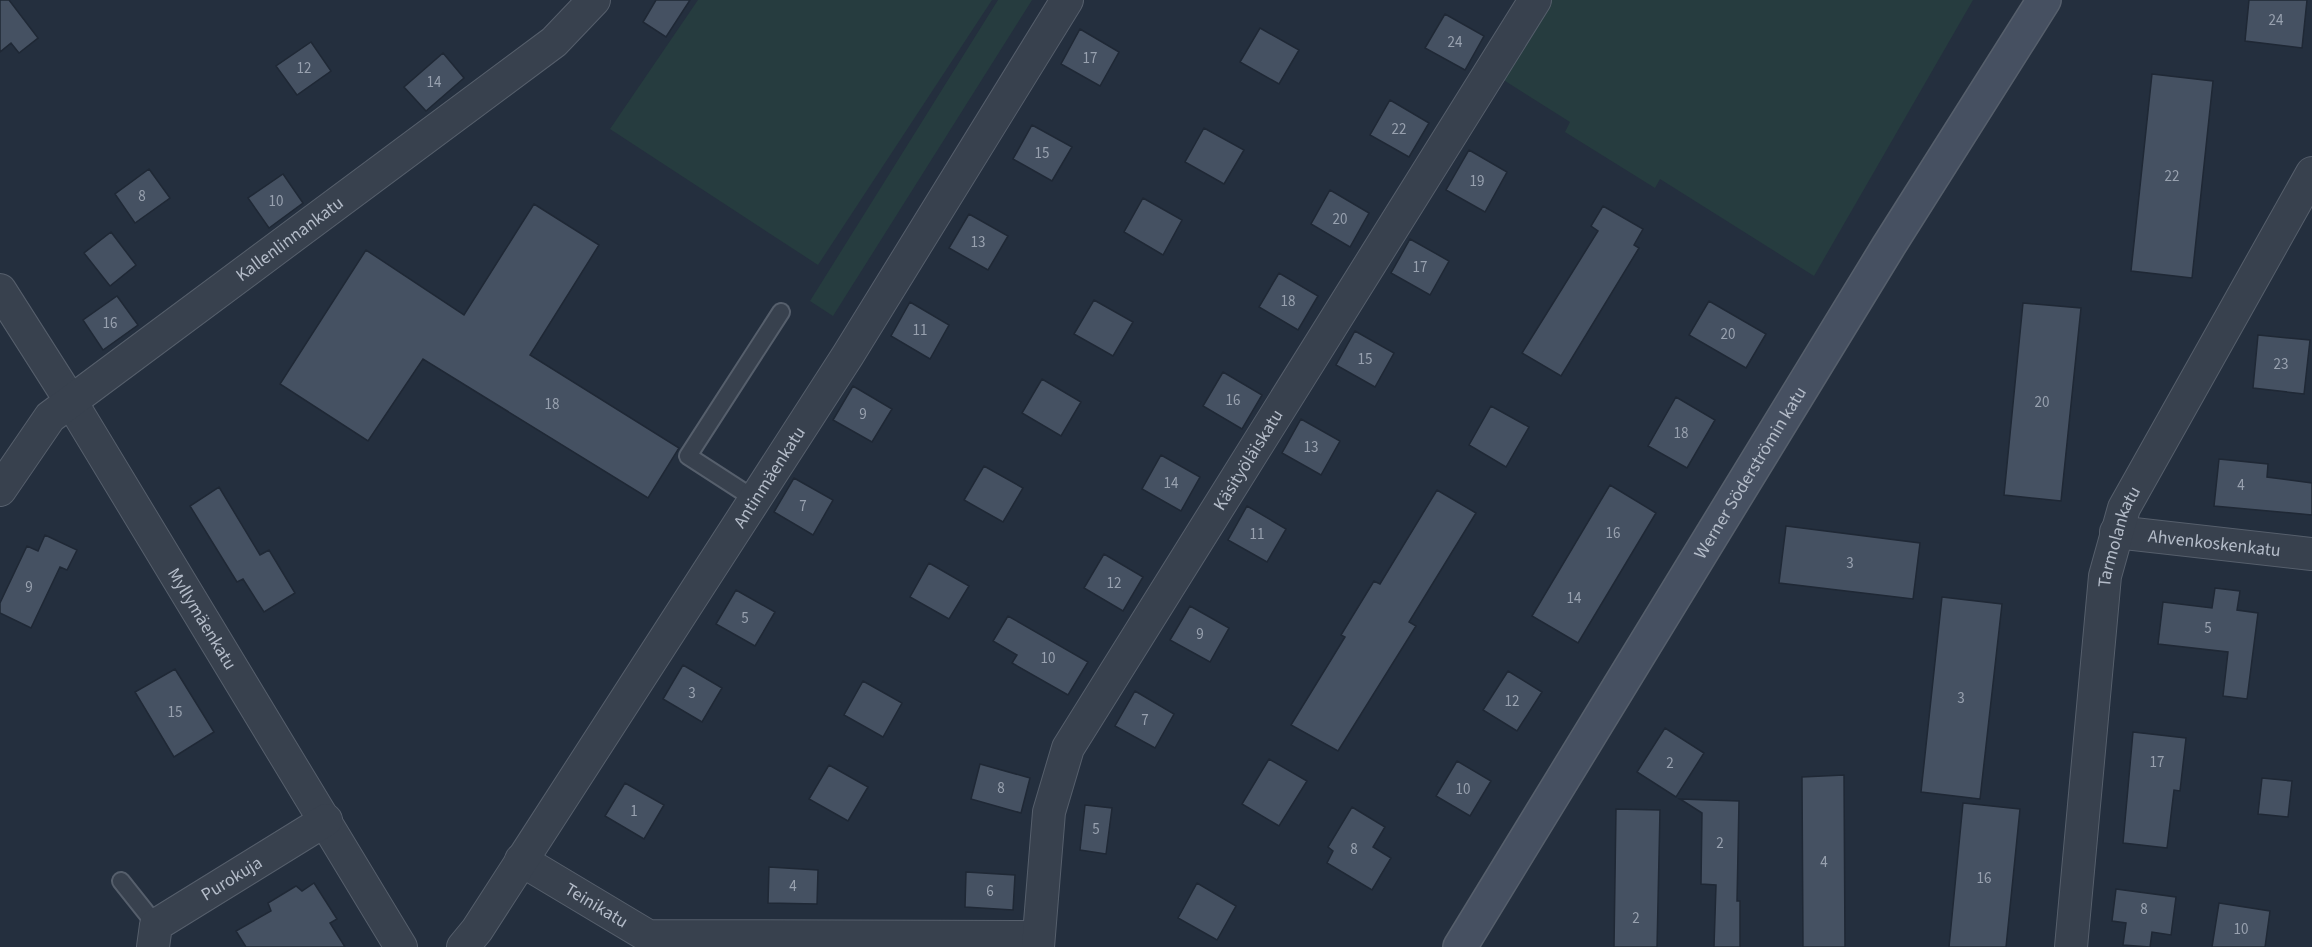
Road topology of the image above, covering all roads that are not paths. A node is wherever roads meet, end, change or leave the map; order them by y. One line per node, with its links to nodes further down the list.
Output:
1 (594, 0): 8 (street, Kallenlinnankatu)
2 (1067, 0): 10 (street, Antinmäenkatu)
3 (1535, 0): 17 (street, Käsityöläiskatu)
4 (2044, 0): 20 (street, Werner Söderströmin katu)
5 (2312, 173): 11 (street, Tarmolankatu)
6 (0, 290): 8 (street, Myllymäenkatu)
7 (781, 312): 10 (lane)
8 (70, 400): 9 (street, Kallenlinnankatu); 13 (street, Myllymäenkatu)
9 (0, 490)
10 (756, 500): 14 (street, Antinmäenkatu)
11 (2116, 532): 12 (street, Ahvenkoskenkatu); 21 (street, Tarmolankatu)
12 (2312, 554)
13 (326, 820): 16 (street, Purokuja); 18 (street, Myllymäenkatu)
14 (521, 860): 17 (street, Teinikatu); 19 (street, Antinmäenkatu)
15 (121, 881): 16 (lane)
16 (154, 936)
17 (1038, 942)
18 (401, 947)
19 (463, 947)
20 (1460, 947)
21 (2071, 947)

